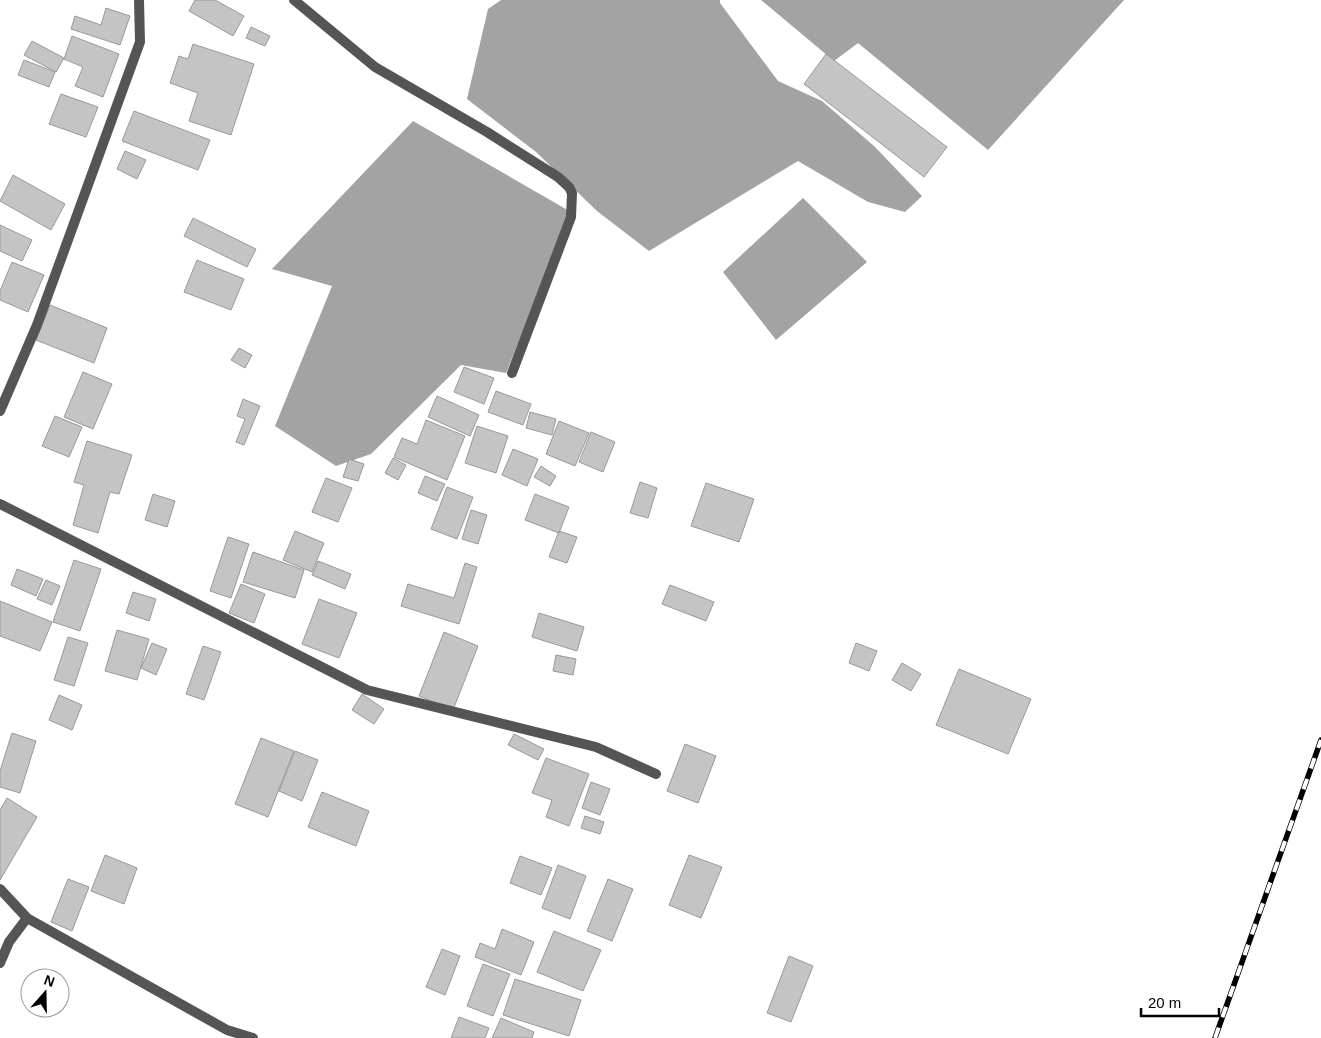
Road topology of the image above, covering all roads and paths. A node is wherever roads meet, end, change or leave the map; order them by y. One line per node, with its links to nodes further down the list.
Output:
1 (139, 0): 4 (street)
2 (294, 0): 3 (street)
3 (512, 373)
4 (0, 411)
5 (0, 504): 6 (street)
6 (656, 774)
7 (0, 889): 8 (street)
8 (27, 918): 9 (street); 10 (street)
9 (0, 963)
10 (253, 1038)

